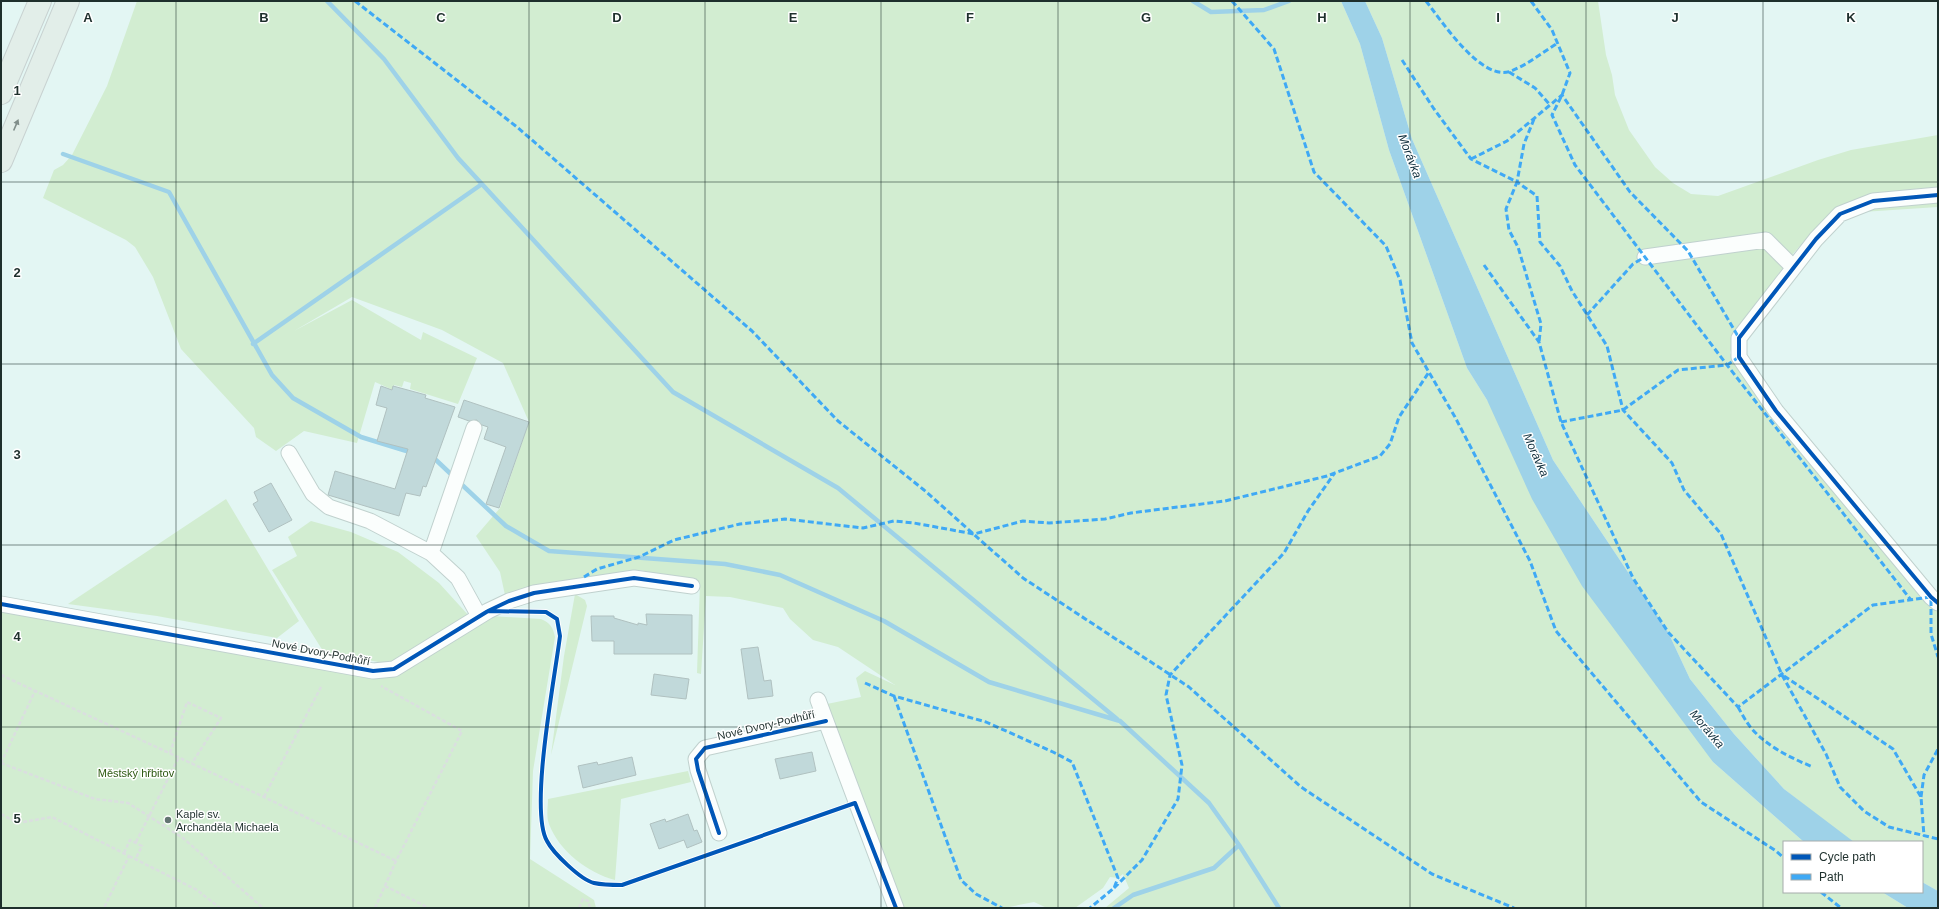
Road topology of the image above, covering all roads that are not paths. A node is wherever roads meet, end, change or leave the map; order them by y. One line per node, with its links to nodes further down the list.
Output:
1 (40, 1): 3 (highway)
2 (68, 1): 4 (highway, one-way to 2)
3 (1, 93)
4 (1, 161)
5 (1938, 195): 7 (street)
6 (1645, 257): 7 (street)
7 (1794, 267): 12 (street)
8 (474, 428): 10 (street)
9 (289, 453): 10 (street)
10 (430, 553): 14 (street)
11 (692, 586): 14 (street, Nové Dvory-Podhůří)
12 (1938, 603)
13 (1, 604): 14 (street, Nové Dvory-Podhůří)
14 (479, 616)
15 (818, 700): 16 (street, Nové Dvory-Podhůří)
16 (826, 721): 17 (street, Nové Dvory-Podhůří); 18 (street, Nové Dvory-Podhůří)
17 (719, 833)
18 (896, 908)

